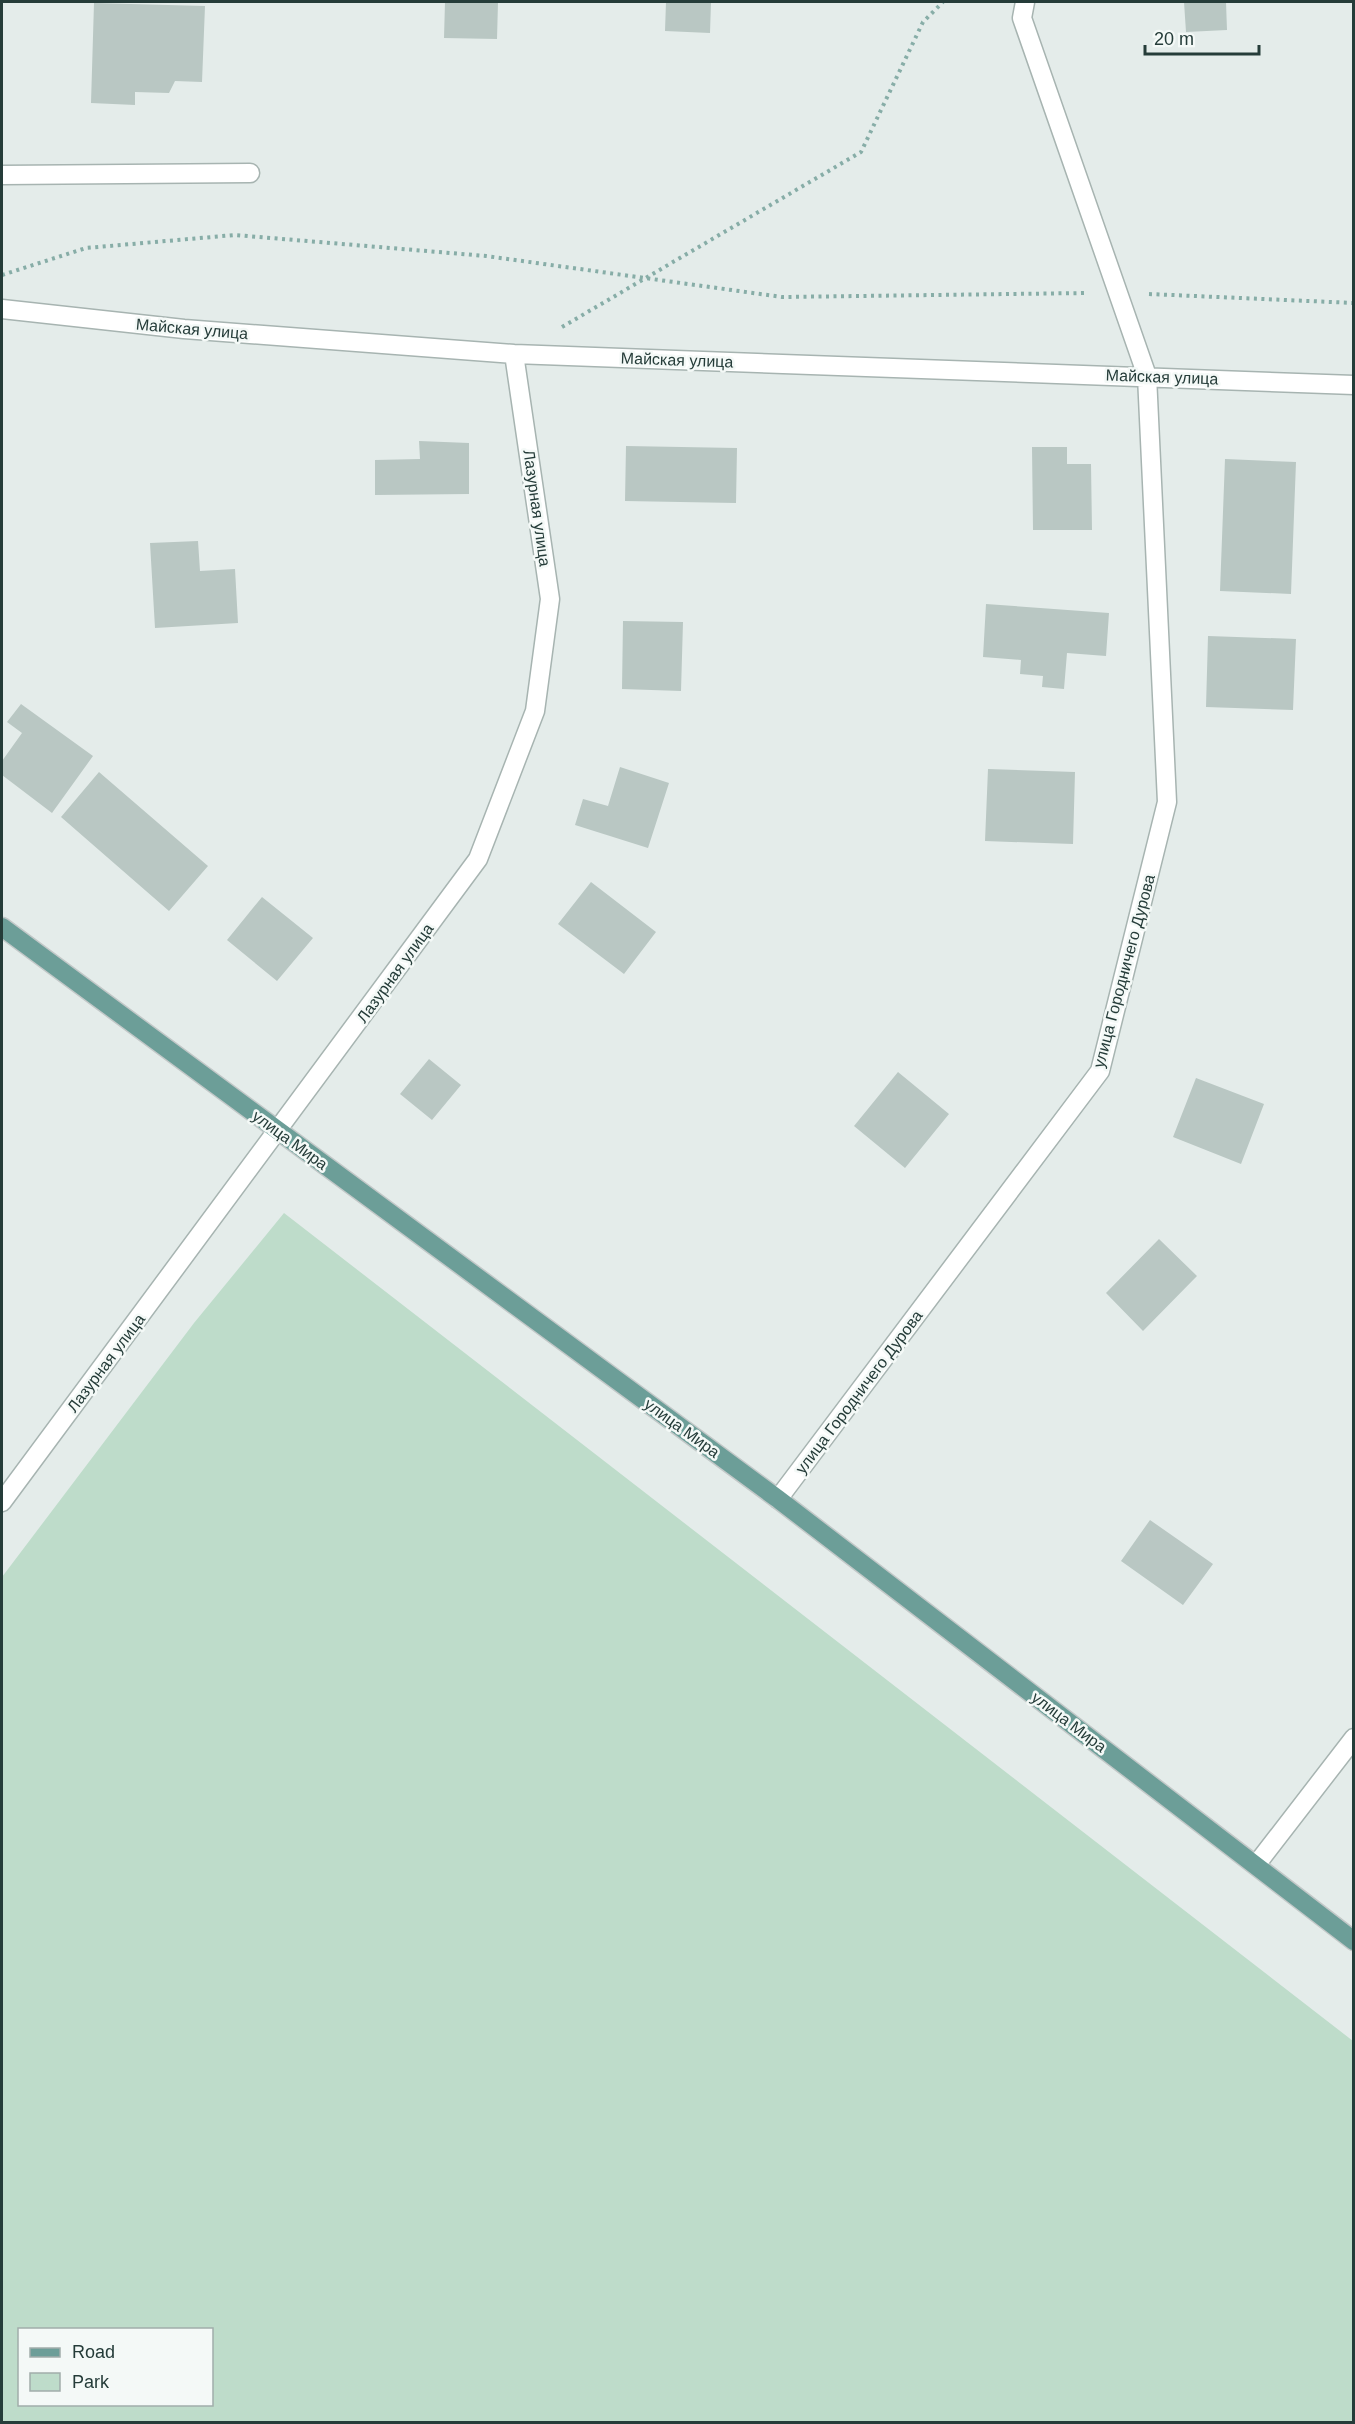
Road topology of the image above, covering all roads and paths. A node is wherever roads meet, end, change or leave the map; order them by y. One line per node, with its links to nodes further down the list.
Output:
1 (943, 2): 6 (path)
2 (1025, 2): 7 (street, улица Городничего Дурова)
3 (250, 173): 4 (street)
4 (2, 175)
5 (2, 275): 6 (path)
6 (645, 278): 7 (path); 10 (path)
7 (1118, 293): 8 (path); 12 (street, улица Городничего Дурова)
8 (1353, 303)
9 (2, 309): 11 (street, Майская улица)
10 (554, 331)
11 (514, 354): 12 (street, Майская улица); 15 (street, Лазурная улица)
12 (1147, 376): 13 (street, Майская улица); 16 (street, улица Городничего Дурова)
13 (1353, 385)
14 (2, 927): 15 (main road, улица Мира)
15 (279, 1132): 16 (main road, улица Мира); 17 (street, Лазурная улица)
16 (778, 1499): 19 (main road, улица Мира)
17 (2, 1502)
18 (1353, 1738): 19 (street)
19 (1256, 1865): 20 (main road, улица Мира)
20 (1353, 1941)

